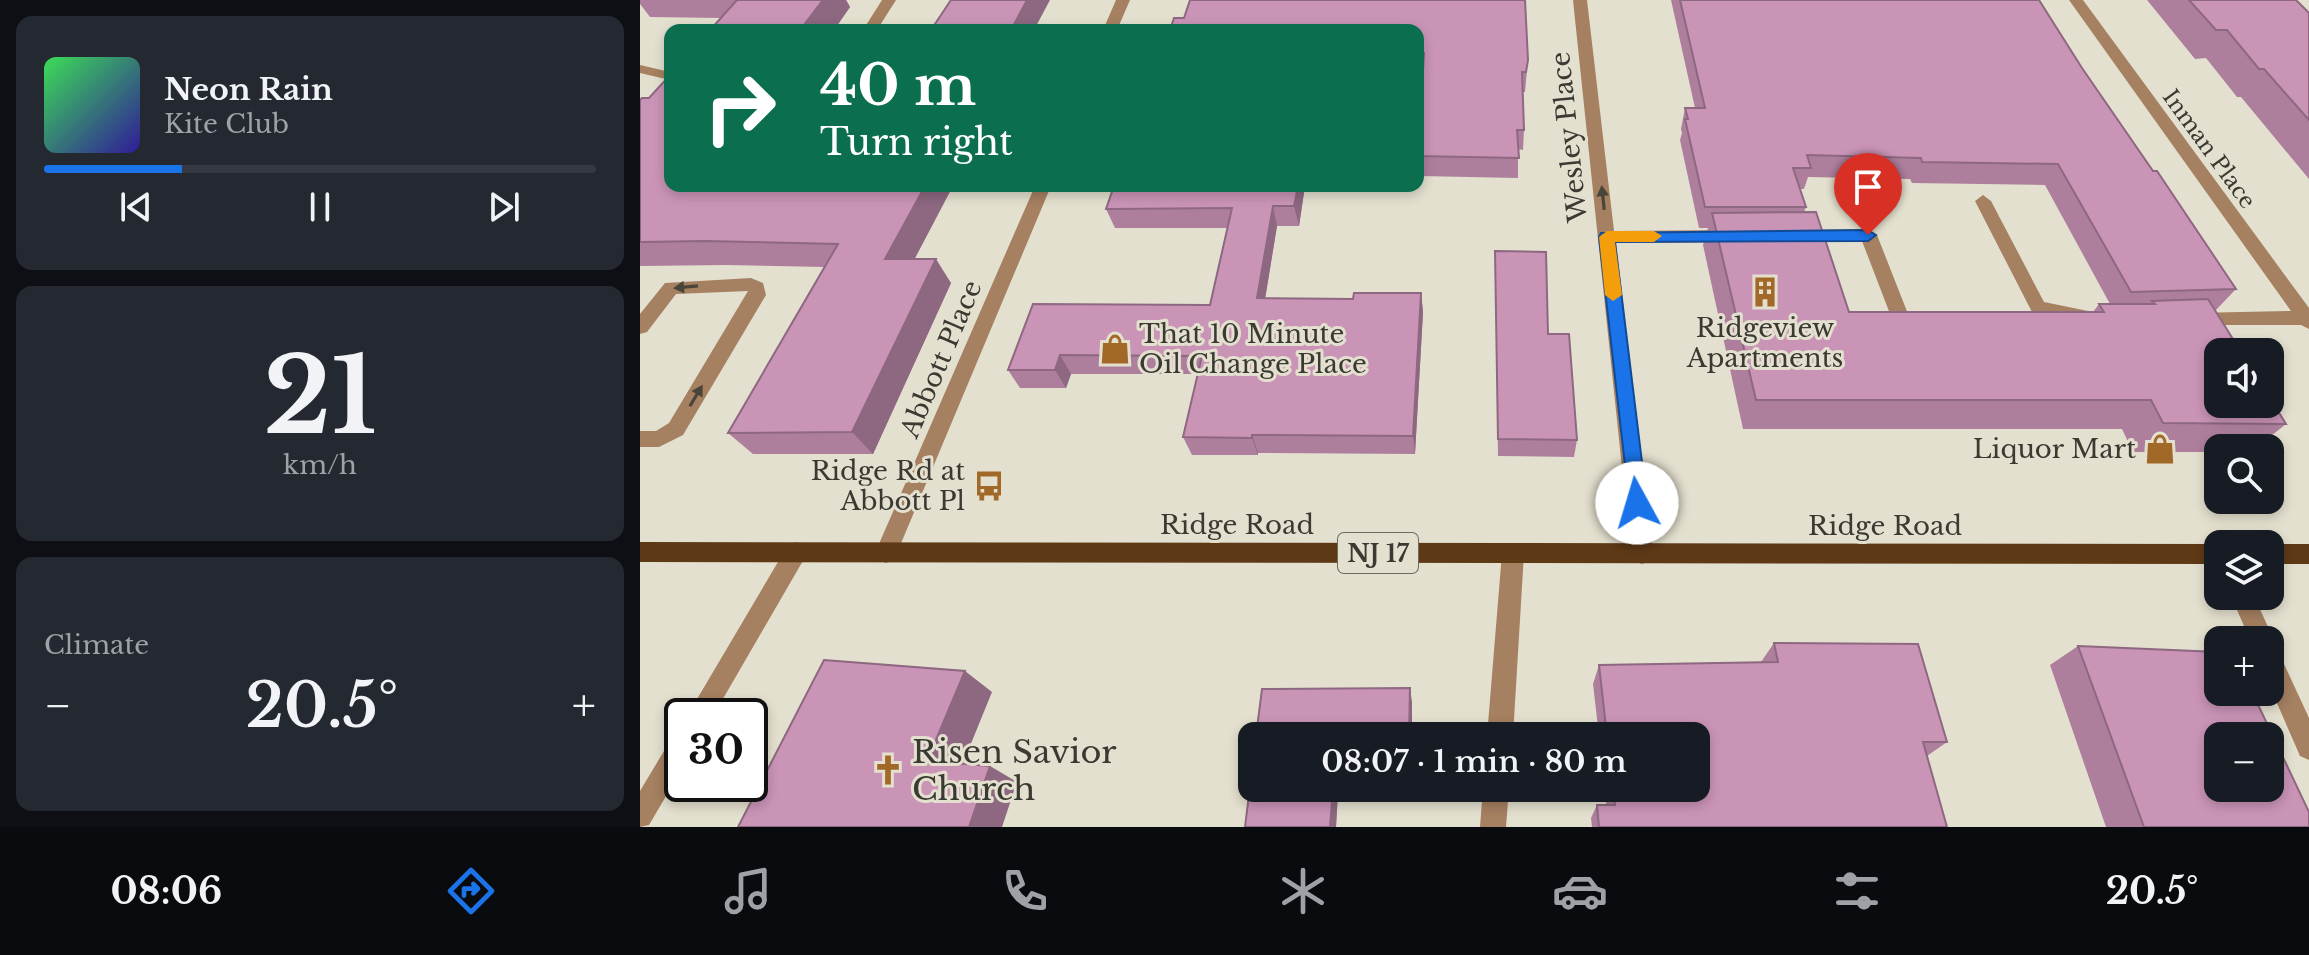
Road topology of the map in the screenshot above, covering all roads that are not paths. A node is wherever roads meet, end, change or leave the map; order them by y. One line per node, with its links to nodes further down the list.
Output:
1 (889, 0): 5 (street)
2 (1123, 0): 6 (street)
3 (1580, 0): 13 (street, Wesley Place, one-way to 3)
4 (2076, 0): 15 (street, Inman Place)
5 (874, 24)
6 (1113, 24)
7 (643, 64): 8 (street)
8 (664, 73)
9 (1040, 192): 22 (street, Abbott Place)
10 (1983, 201): 17 (street)
11 (1746, 236): 13 (street)
12 (1776, 236): 14 (street)
13 (1607, 237): 24 (street, Wesley Place)
14 (1901, 319)
15 (2307, 320): 16 (street)
16 (2169, 321)
17 (2110, 322)
18 (640, 327): 19 (street, one-way to 18)
19 (640, 439)
20 (640, 552): 21 (main road, Ridge Road / NJ 17)
21 (796, 552): 22 (main road, Ridge Road / NJ 17); 29 (street)
22 (886, 553): 23 (main road, Ridge Road / NJ 17)
23 (1513, 553): 24 (main road, Ridge Road / NJ 17); 30 (street)
24 (1642, 554): 25 (main road, Ridge Road / NJ 17)
25 (2204, 554)
26 (2284, 554): 27 (main road)
27 (2309, 554)
28 (2284, 691): 31 (street)
29 (710, 698)
30 (1501, 722)
31 (2309, 747)
32 (664, 775): 34 (street)
33 (1495, 802): 35 (street)
34 (640, 816)
35 (1493, 827)

